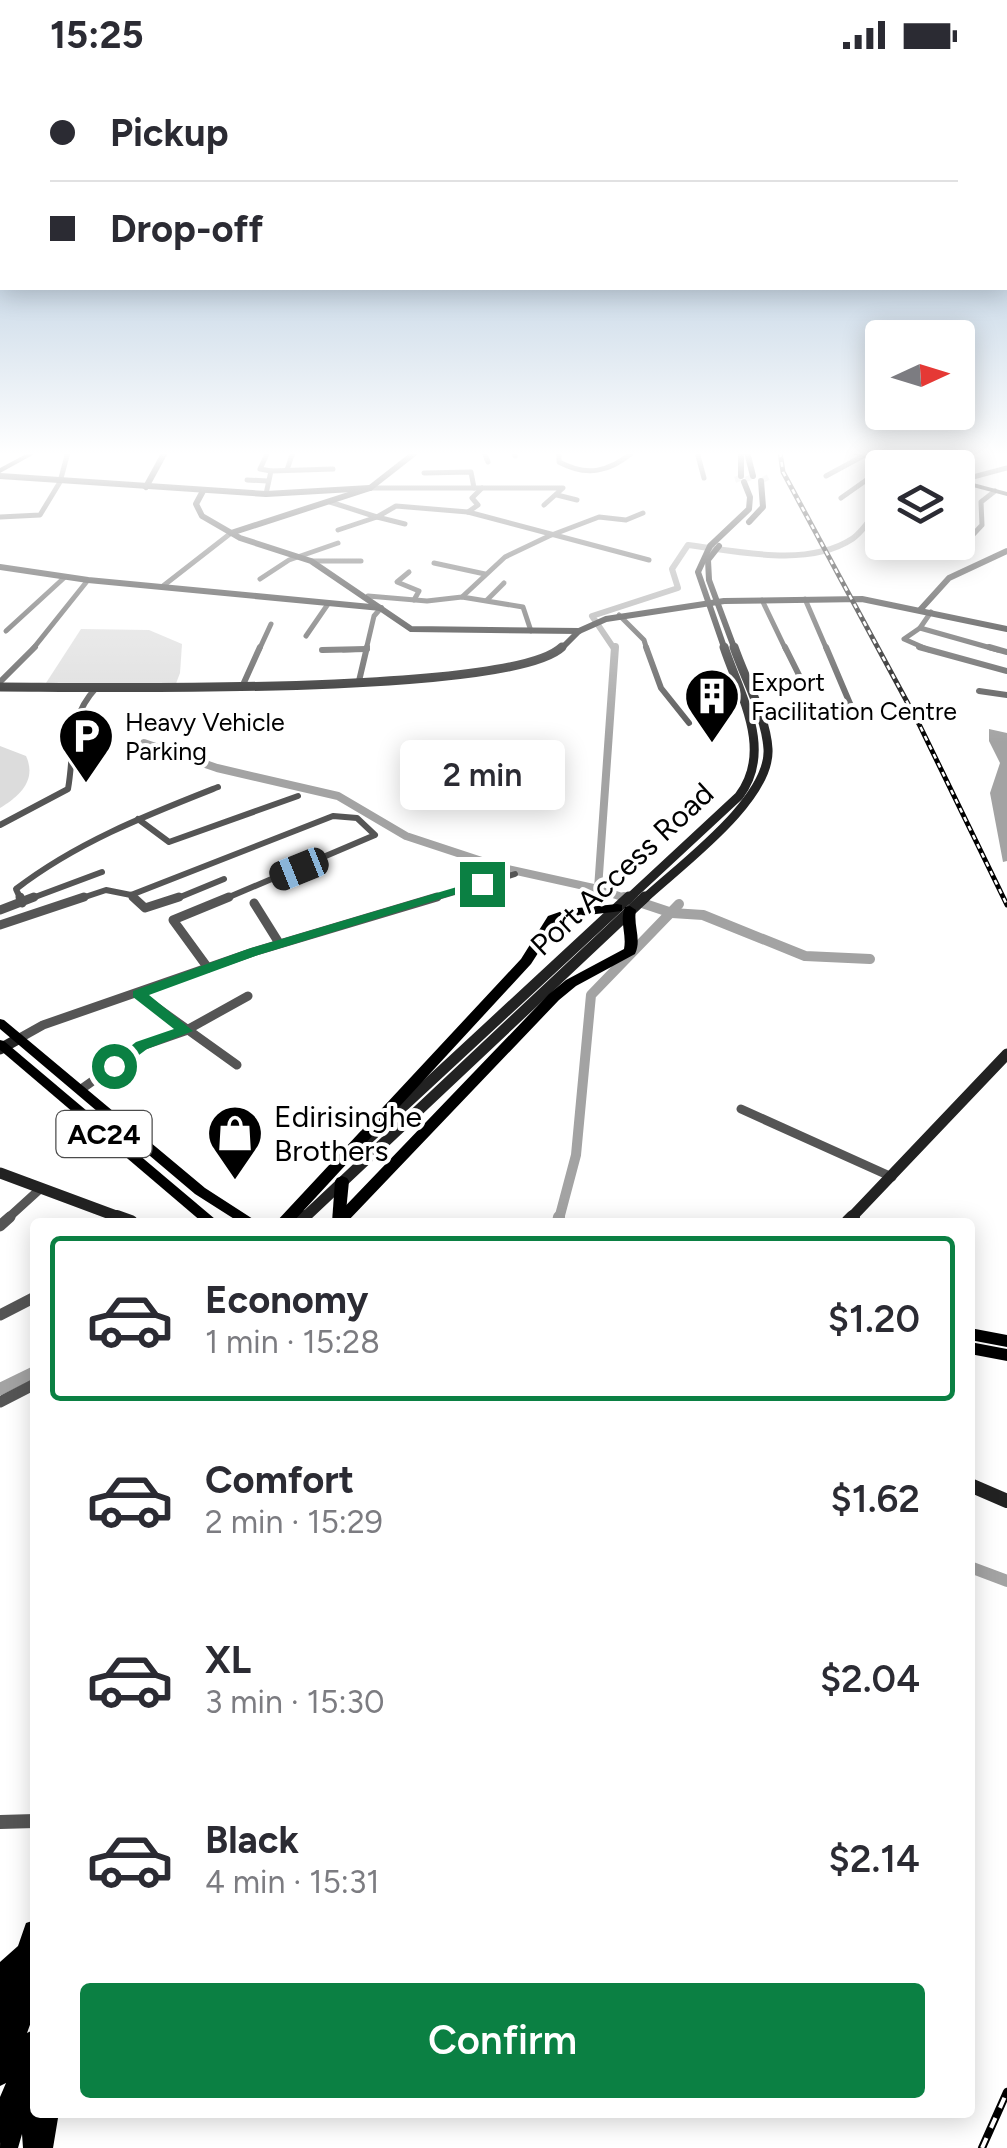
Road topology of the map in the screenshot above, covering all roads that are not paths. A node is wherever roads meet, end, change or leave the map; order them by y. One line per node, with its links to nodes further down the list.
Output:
1 (211, 549): 20 (street)
2 (279, 549): 8 (main road)
3 (319, 549): 8 (street)
4 (521, 549): 15 (street)
5 (602, 549): 9 (street)
6 (712, 549): 32 (main road, Port Access Road)
7 (1007, 551): 29 (main road)
8 (300, 556): 10 (main road); 18 (street)
9 (648, 560)
10 (311, 561): 11 (street); 21 (main road)
11 (361, 561)
12 (434, 563): 15 (street)
13 (0, 567): 16 (main road)
14 (409, 572): 24 (street)
15 (485, 574): 22 (street)
16 (65, 576): 17 (main road); 38 (street)
17 (88, 580): 20 (main road); 46 (street)
18 (260, 580)
19 (504, 583): 25 (street)
20 (163, 586): 27 (main road)
21 (368, 596): 24 (street); 28 (main road)
22 (462, 597): 24 (street); 25 (street)
23 (805, 599): 26 (main road); 29 (main road); 51 (street)
24 (414, 600)
25 (488, 600): 36 (street)
26 (762, 600): 31 (main road); 45 (street)
27 (328, 604): 28 (main road); 39 (street)
28 (381, 608): 36 (main road); 40 (street)
29 (920, 610): 30 (main road)
30 (932, 612): 34 (street); 37 (main road)
31 (619, 615): 35 (main road); 52 (street)
32 (718, 618): 63 (main road, Port Access Road); 63 (main road, Port Access Road)
33 (270, 624): 47 (street)
34 (920, 628): 42 (street); 43 (street)
35 (582, 629): 36 (main road); 44 (main road)
36 (530, 630)
37 (1007, 630)
38 (6, 631)
39 (306, 636)
40 (367, 649): 41 (street); 44 (street)
41 (322, 650)
42 (1007, 652)
43 (1007, 671)
44 (359, 681): 47 (main road)
45 (802, 683)
46 (0, 684): 48 (main road)
47 (242, 687): 48 (main road)
48 (96, 688): 56 (street)
49 (980, 691): 50 (street)
50 (1007, 696)
51 (851, 706)
52 (688, 723)
53 (218, 787): 55 (street)
54 (298, 796): 55 (street)
55 (138, 820): 61 (street)
56 (0, 825)
57 (102, 872): 61 (street)
58 (515, 874): 69 (street)
59 (224, 879): 60 (street)
60 (131, 896): 67 (street); 70 (street)
61 (22, 903): 64 (street)
62 (254, 903): 69 (street)
63 (624, 909): 65 (highway); 66 (main road, Port Access Road); 68 (highway)
64 (0, 910)
65 (560, 916): 66 (highway); 88 (highway)
66 (609, 922): 68 (highway); 83 (main road, Port Access Road); 89 (main road, Port Access Road)
67 (0, 925)
68 (629, 932): 92 (highway)
69 (280, 943): 70 (street)
70 (208, 968): 71 (street)
71 (138, 994): 74 (street); 75 (street)
72 (248, 996): 74 (street)
73 (0, 1024): 75 (main road, AC24)
74 (185, 1031): 78 (street); 79 (street)
75 (18, 1039): 76 (main road); 79 (main road, AC24)
76 (1, 1047): 86 (main road, AC24)
77 (1007, 1054): 82 (main road)
78 (237, 1065)
79 (80, 1090): 87 (main road, AC24)
80 (742, 1109): 82 (street)
81 (0, 1172): 84 (main road)
82 (892, 1176): 93 (main road)
83 (342, 1180): 90 (main road, Port Access Road); 91 (main road)
84 (40, 1189): 85 (main road); 94 (street)
85 (120, 1218)
86 (203, 1218)
87 (242, 1218)
88 (286, 1218)
89 (286, 1218)
90 (304, 1218)
91 (338, 1218)
92 (342, 1218)
93 (852, 1218)
94 (0, 1226)
95 (30, 1300): 96 (street)
96 (0, 1315)
97 (975, 1335): 98 (main road)
98 (1007, 1341)
99 (975, 1349): 100 (main road)
100 (1007, 1355)
101 (30, 1387): 102 (street)
102 (0, 1402)
103 (975, 1487): 104 (main road)
104 (1007, 1501)
105 (0, 1822): 106 (street)
106 (30, 1822)
107 (30, 1945): 112 (highway)
108 (30, 1949): 110 (highway)
109 (30, 1965): 115 (main road)
110 (0, 1980)
111 (30, 1991): 114 (highway)
112 (0, 2025)
113 (30, 2054): 118 (highway); 119 (main road)
114 (0, 2073)
115 (0, 2088)
116 (35, 2118): 120 (main road)
117 (44, 2118): 120 (highway)
118 (0, 2130)
119 (8, 2148)
120 (37, 2148)

